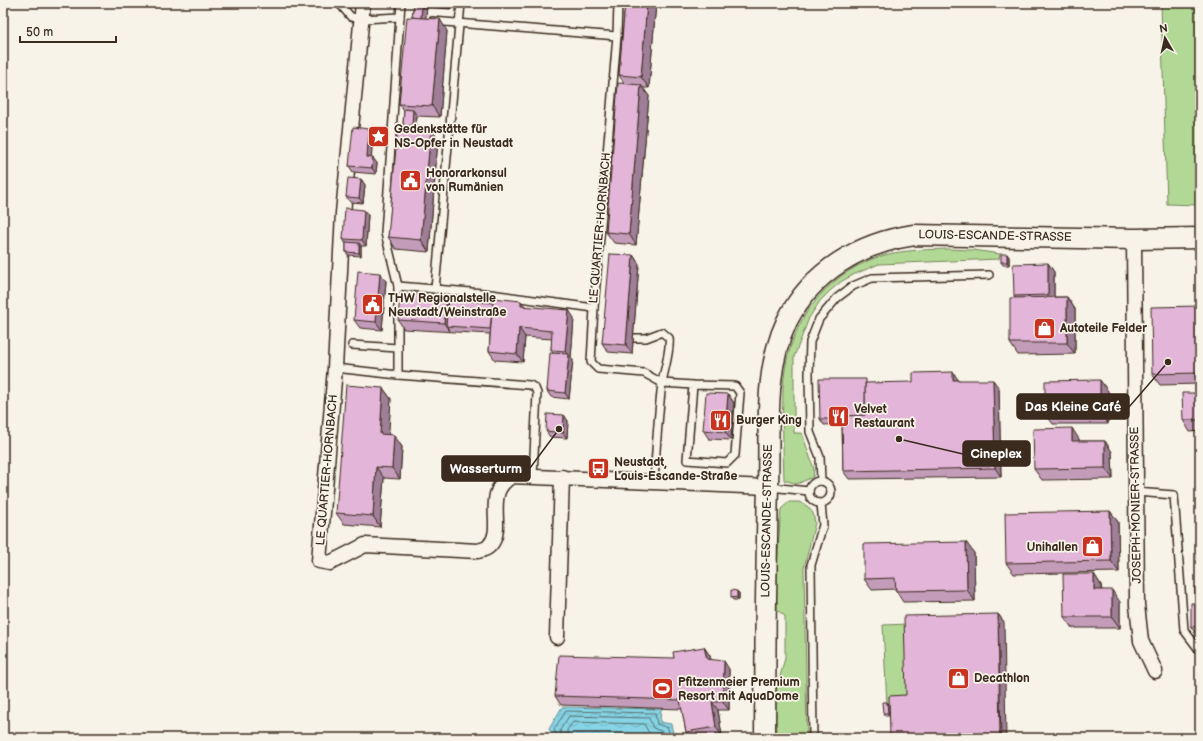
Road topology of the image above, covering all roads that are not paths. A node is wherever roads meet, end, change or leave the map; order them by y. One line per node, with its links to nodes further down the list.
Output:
1 (338, 3): 7 (lane)
2 (363, 3): 7 (street, LE QUARTIER-HORNBACH)
3 (401, 3): 6 (lane)
4 (461, 3): 9 (lane)
5 (618, 3): 10 (lane, LE QUARTIER-HORNBACH)
6 (400, 17): 7 (lane); 14 (lane)
7 (362, 19): 20 (street, LE QUARTIER-HORNBACH)
8 (425, 21): 9 (lane)
9 (459, 23): 10 (lane); 15 (lane)
10 (616, 36): 16 (lane, LE QUARTIER-HORNBACH)
11 (1200, 238): 12 (street, LOUIS-ESCANDE-STRASSE)
12 (1134, 239): 28 (street, LOUIS-ESCANDE-STRASSE); 30 (street, JOSEPH-MONIER-STRASSE)
13 (989, 275): 26 (lane)
14 (398, 286): 15 (lane, LE QUARTIER-HORNBACH); 19 (lane)
15 (435, 289): 16 (lane, LE QUARTIER-HORNBACH)
16 (594, 308): 22 (lane)
17 (635, 338): 22 (lane)
18 (352, 345): 19 (lane)
19 (398, 348): 21 (lane)
20 (335, 368): 21 (lane); 24 (street, LE QUARTIER-HORNBACH)
21 (398, 375): 24 (lane)
22 (662, 383): 23 (lane); 27 (lane)
23 (693, 385): 23 (lane)
24 (533, 476): 25 (street, LE QUARTIER-HORNBACH)
25 (562, 477): 27 (street, LE QUARTIER-HORNBACH); 32 (street)
26 (821, 481): 29 (lane); 31 (lane)
27 (654, 482): 28 (street, LE QUARTIER-HORNBACH)
28 (768, 487): 29 (lane); 35 (street, LOUIS-ESCANDE-STRASSE)
29 (809, 491): 31 (lane)
30 (1136, 492): 33 (lane); 34 (street, JOSEPH-MONIER-STRASSE)
31 (822, 504): 36 (lane)
32 (557, 637)
33 (1200, 651)
34 (1155, 671)
35 (765, 738)
36 (813, 738)

